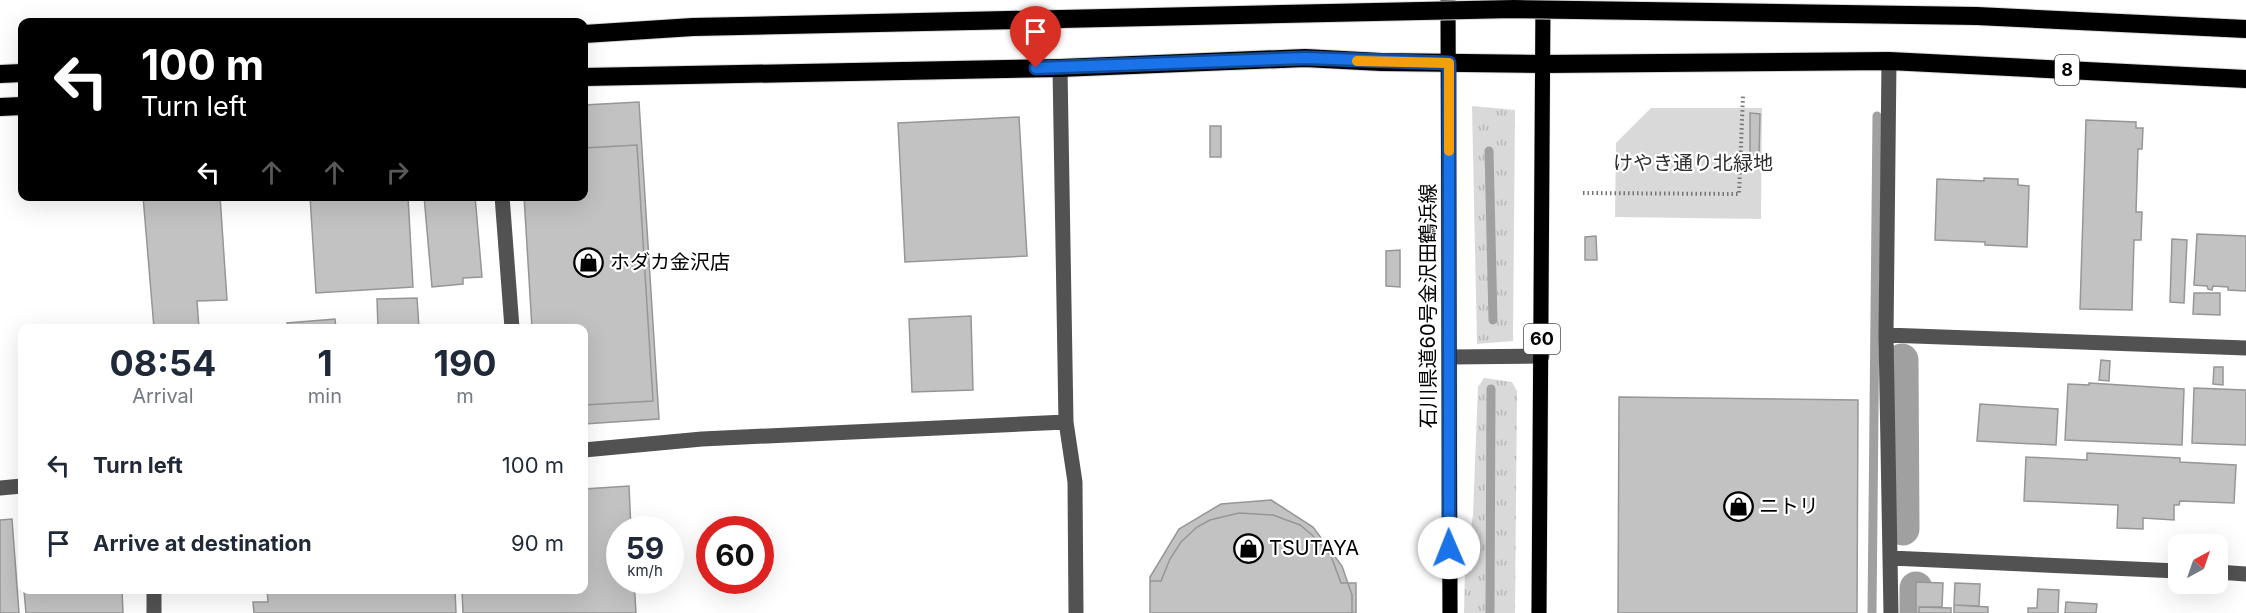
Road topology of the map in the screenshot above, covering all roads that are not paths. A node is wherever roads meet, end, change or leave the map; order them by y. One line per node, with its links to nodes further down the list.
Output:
1 (1448, 0): 6 (main road, 石川県道60号金沢田鶴浜線)
2 (1543, 0): 7 (main road, 60)
3 (2246, 29): 4 (highway, bridge)
4 (588, 34)
5 (1889, 61): 7 (highway, 8); 12 (highway, 8); 17 (street)
6 (1449, 63): 7 (highway); 8 (highway); 20 (main road, 石川県道60号金沢田鶴浜線)
7 (1543, 64): 19 (main road, 60)
8 (1060, 68): 11 (highway); 21 (street)
9 (18, 73): 10 (highway)
10 (0, 74)
11 (588, 77)
12 (2246, 79)
13 (18, 106): 14 (highway)
14 (0, 107)
15 (502, 201): 16 (street)
16 (512, 324)
17 (1886, 335): 18 (street); 25 (street)
18 (2246, 348)
19 (1542, 356): 20 (street); 33 (main road, 60)
20 (1450, 357): 32 (main road, 石川県道60号金沢田鶴浜線)
21 (1066, 422): 22 (street); 31 (street)
22 (588, 450)
23 (18, 486): 24 (street)
24 (0, 488)
25 (1891, 558): 26 (street); 34 (street)
26 (2168, 571)
27 (2228, 573): 28 (street)
28 (2246, 574)
29 (154, 594): 30 (street)
30 (154, 613)
31 (1076, 613)
32 (1450, 613)
33 (1539, 613)
34 (1891, 613)

